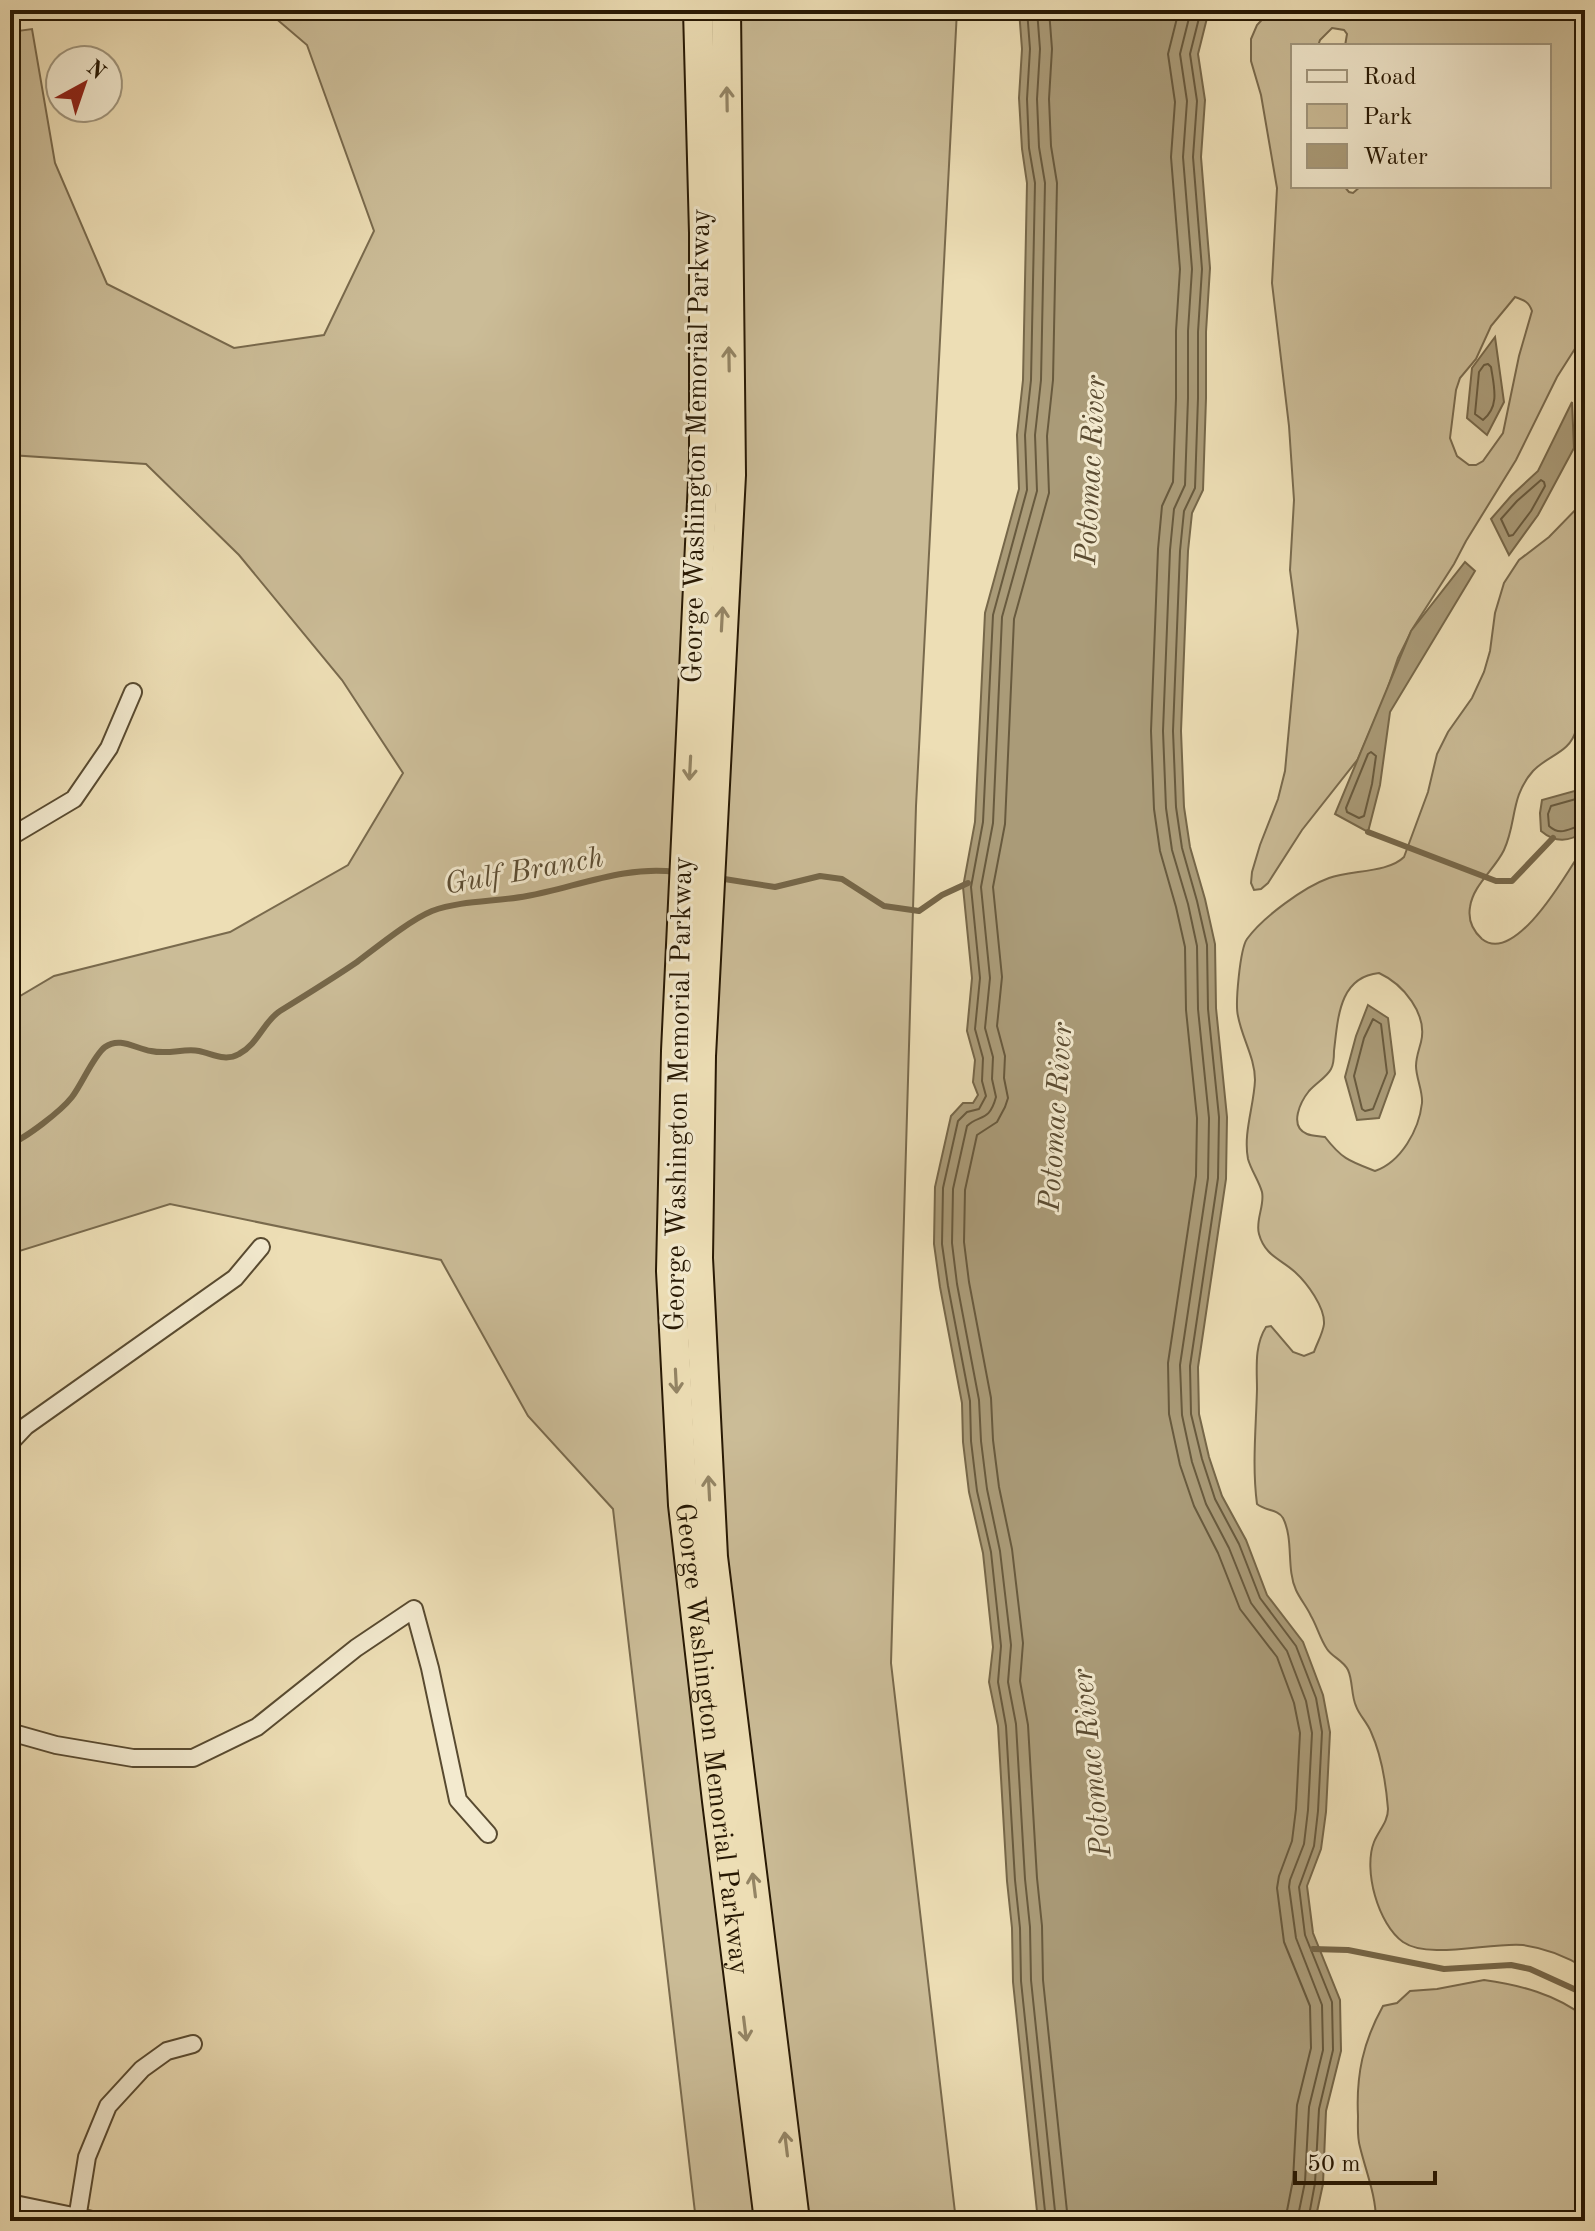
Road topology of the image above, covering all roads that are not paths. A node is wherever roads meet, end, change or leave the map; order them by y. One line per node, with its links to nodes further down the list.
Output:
1 (698, 10): 4 (highway, George Washington Memorial Parkway)
2 (726, 10): 4 (highway, George Washington Memorial Parkway, one-way to 2)
3 (133, 692): 5 (street)
4 (706, 693): 6 (highway, George Washington Memorial Parkway)
5 (13, 831)
6 (689, 1053): 15 (highway, George Washington Memorial Parkway, one-way to 15); 16 (highway, George Washington Memorial Parkway, one-way to 6)
7 (261, 1247): 8 (street)
8 (10, 1443)
9 (10, 1732): 10 (street)
10 (488, 1834)
11 (193, 2044): 13 (street)
12 (10, 2203): 13 (street)
13 (77, 2219): 14 (street)
14 (97, 2221)
15 (769, 2221)
16 (795, 2221)

